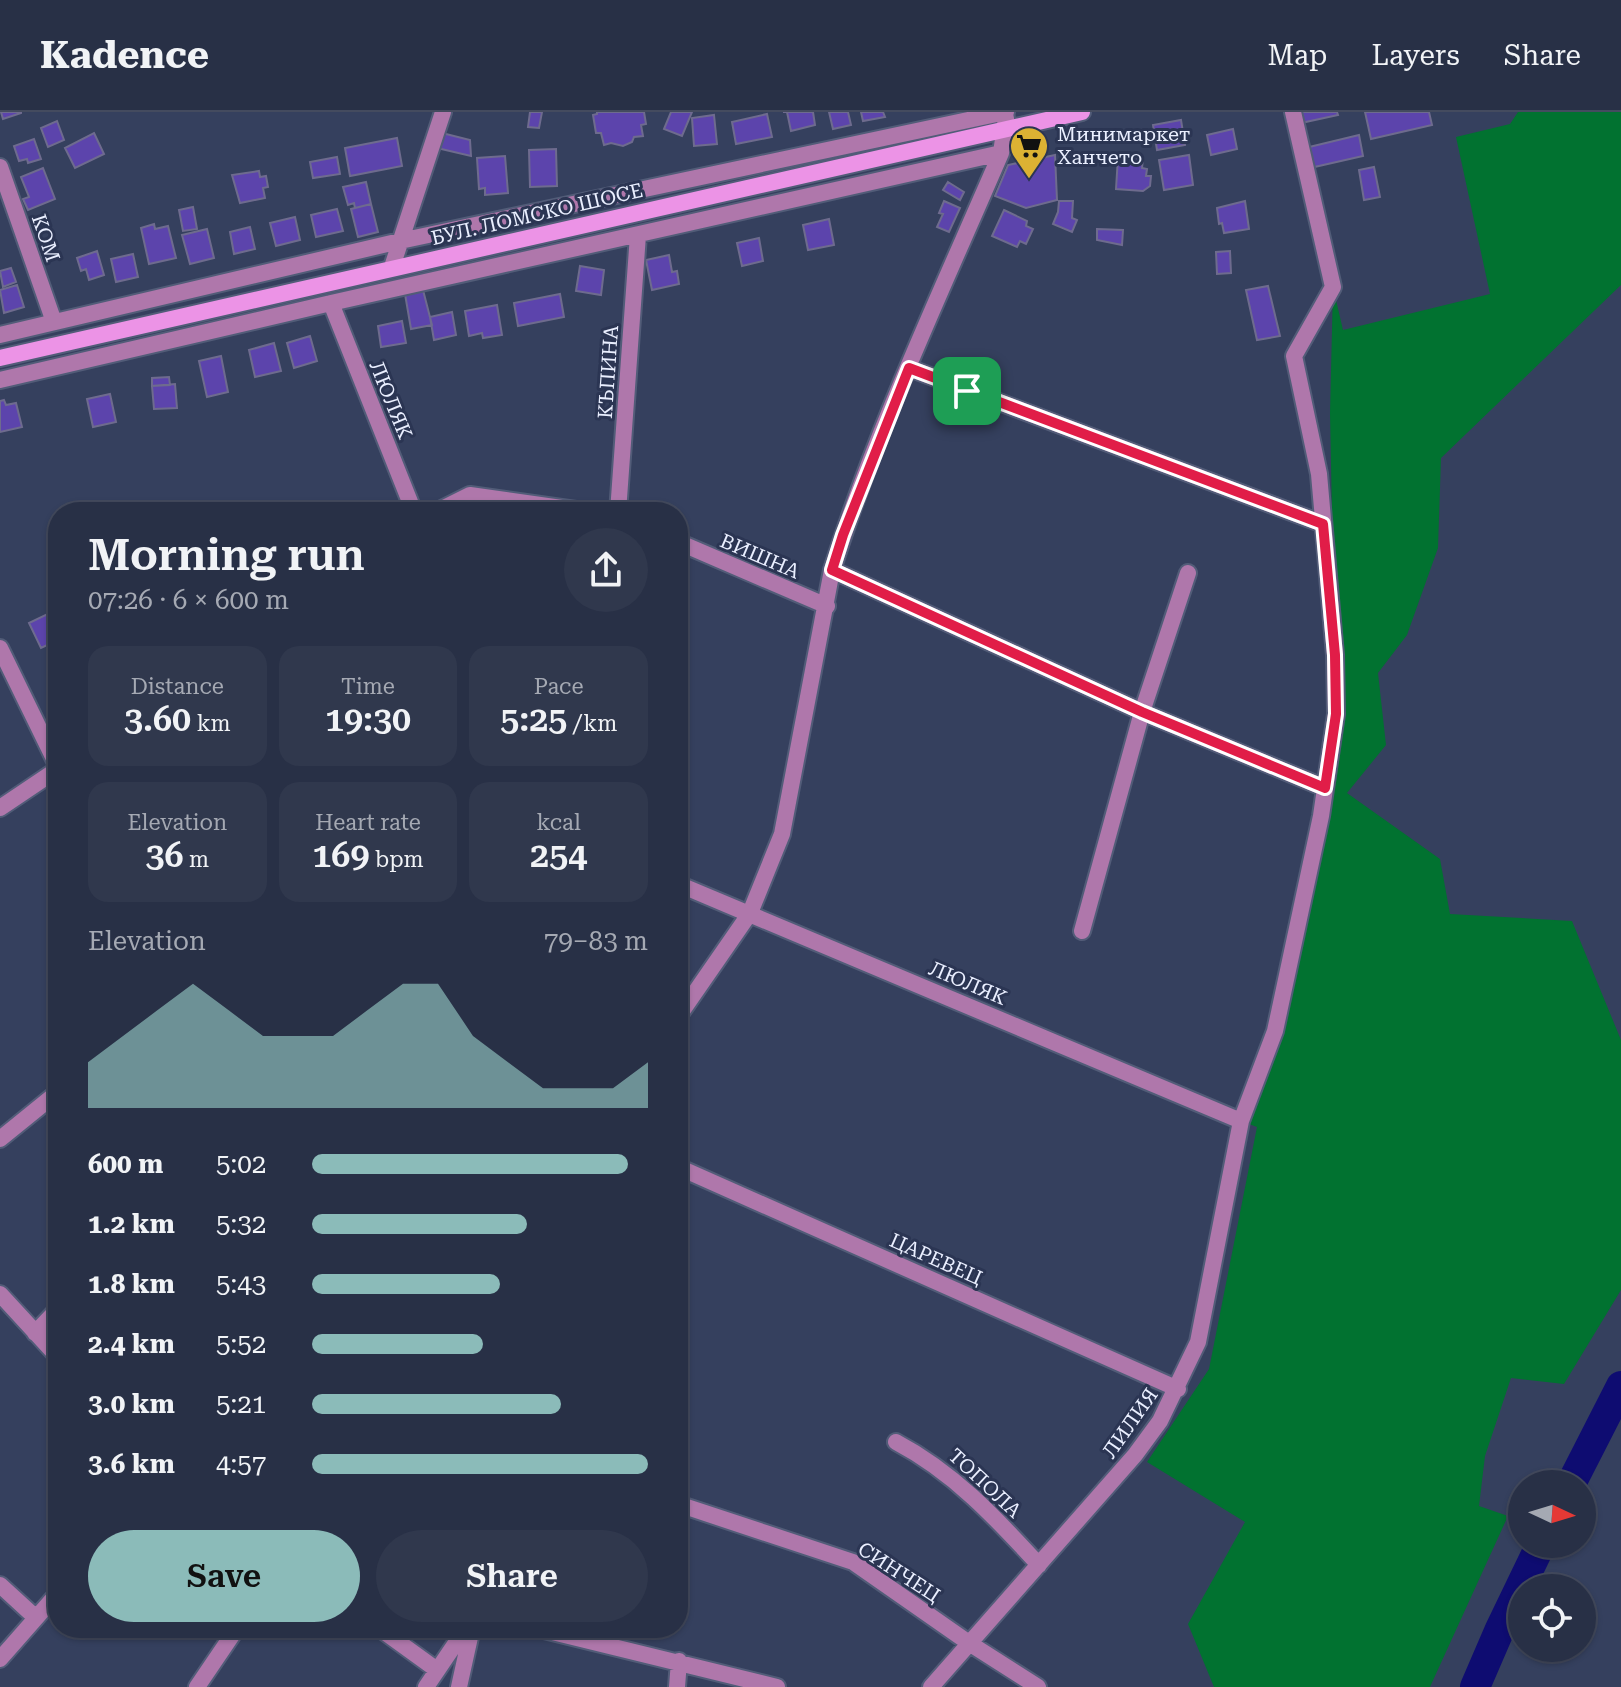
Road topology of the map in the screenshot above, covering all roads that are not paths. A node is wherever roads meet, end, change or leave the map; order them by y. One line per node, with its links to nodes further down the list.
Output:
1 (443, 112): 9 (street)
2 (1006, 112): 5 (street); 9 (street)
3 (1082, 112): 5 (main road, БУЛ. ЛОМСКО ШОСЕ)
4 (1293, 112): 23 (street, ЛИЛИЯ)
5 (1005, 131): 6 (street); 10 (main road, БУЛ. ЛОМСКО ШОСЕ)
6 (1001, 153): 8 (street); 17 (street)
7 (0, 167): 14 (street, КОМ)
8 (638, 235): 12 (street); 22 (street, КЪПИНА)
9 (400, 241): 11 (street); 14 (street)
10 (421, 261): 11 (main road, БУЛ. ЛОМСКО ШОСЕ); 12 (street)
11 (392, 267): 16 (main road, БУЛ. ЛОМСКО ШОСЕ)
12 (425, 282): 13 (street)
13 (331, 303): 18 (street); 19 (street, ЛЮЛЯК)
14 (54, 322): 15 (street)
15 (0, 335)
16 (0, 358)
17 (909, 368): 23 (street); 25 (street)
18 (0, 380)
19 (410, 502)
20 (456, 502): 21 (street)
21 (519, 502)
22 (619, 502)
23 (1323, 524): 32 (street, ЛИЛИЯ)
24 (688, 546): 27 (street, ВИШНА)
25 (832, 570): 27 (street); 29 (street)
26 (1188, 573): 29 (street)
27 (827, 606): 35 (street)
28 (0, 648): 30 (street)
29 (1142, 712): 32 (street); 36 (street)
30 (48, 747)
31 (48, 775): 33 (street)
32 (1325, 788): 39 (street, ЛИЛИЯ)
33 (0, 808)
34 (688, 888): 35 (street, ЛЮЛЯК)
35 (750, 913): 37 (street); 39 (street, ЛЮЛЯК)
36 (1082, 931)
37 (688, 1003)
38 (48, 1100): 40 (street)
39 (1241, 1121): 46 (street, ЛИЛИЯ)
40 (0, 1139)
41 (688, 1171): 46 (street, ЦАРЕВЕЦ)
42 (0, 1294): 44 (street)
43 (48, 1319): 44 (street)
44 (35, 1333): 45 (street)
45 (48, 1347)
46 (1178, 1389): 49 (street, ЛИЛИЯ)
47 (896, 1442): 49 (street, ТОПОЛА)
48 (688, 1507): 58 (street, СИНЧЕЦ)
49 (1039, 1565): 58 (street, ЛИЛИЯ)
50 (0, 1585): 52 (street)
51 (48, 1603): 52 (street)
52 (35, 1617): 59 (street)
53 (230, 1638): 62 (street)
54 (393, 1638): 61 (street)
55 (459, 1638): 61 (street)
56 (470, 1638): 64 (street)
57 (579, 1638): 60 (street)
58 (969, 1643): 67 (street, ЛИЛИЯ); 68 (street, СИНЧЕЦ)
59 (0, 1659)
60 (679, 1661): 65 (street); 66 (street)
61 (437, 1670): 63 (street)
62 (197, 1687)
63 (426, 1687)
64 (459, 1687)
65 (677, 1687)
66 (777, 1687)
67 (931, 1687)
68 (1038, 1687)

